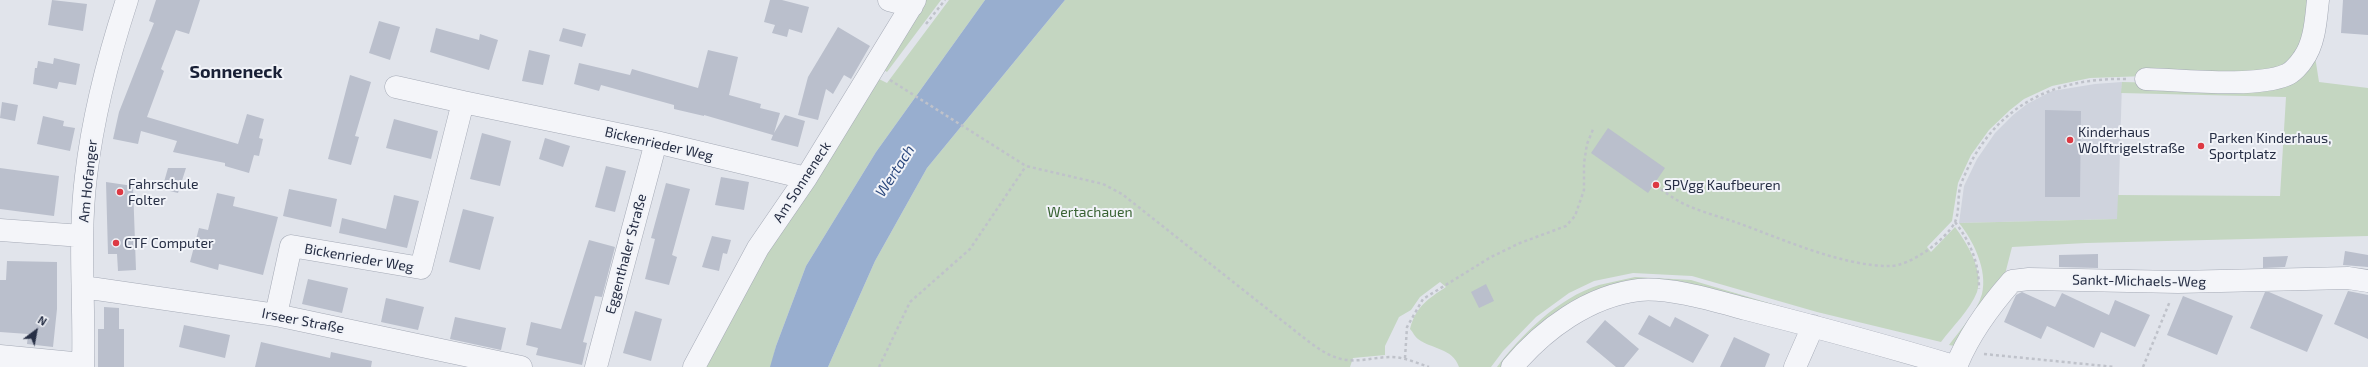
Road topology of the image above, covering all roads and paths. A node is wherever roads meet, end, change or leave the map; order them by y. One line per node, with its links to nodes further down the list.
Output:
1 (127, 0): 16 (street, Am Hofanger)
2 (889, 0): 4 (street)
3 (2318, 0): 6 (street)
4 (914, 3): 12 (street, Am Sonneneck)
5 (886, 77): 11 (path)
6 (2146, 79): 14 (path)
7 (396, 88): 8 (street, Bickenrieder Weg)
8 (464, 102): 10 (street, Bickenrieder Weg); 21 (street, Bickenrieder Weg)
9 (1594, 127): 24 (path)
10 (656, 142): 12 (street, Bickenrieder Weg); 27 (street, Eggenthaler Straße)
11 (1026, 166): 24 (path); 29 (path)
12 (806, 178): 28 (street, Am Sonneneck)
13 (1656, 186): 14 (path)
14 (1955, 222): 20 (path)
15 (0, 230): 16 (street)
16 (82, 236): 19 (street, Am Hofanger)
17 (2368, 281): 18 (street, Sankt-Michaels-Weg)
18 (2178, 282): 33 (street, Sankt-Michaels-Weg); 34 (path)
19 (83, 287): 21 (street, Irseer Straße); 25 (street, Am Hofanger)
20 (1979, 292)
21 (276, 315): 26 (street, Irseer Straße)
22 (1813, 326): 31 (street); 32 (street); 33 (street)
23 (0, 356): 25 (street)
24 (1405, 358): 30 (path)
25 (83, 366)
26 (521, 367)
27 (596, 367)
28 (694, 367)
29 (879, 367)
30 (1429, 367)
31 (1512, 367)
32 (1795, 367)
33 (1957, 367)
34 (2143, 367)

